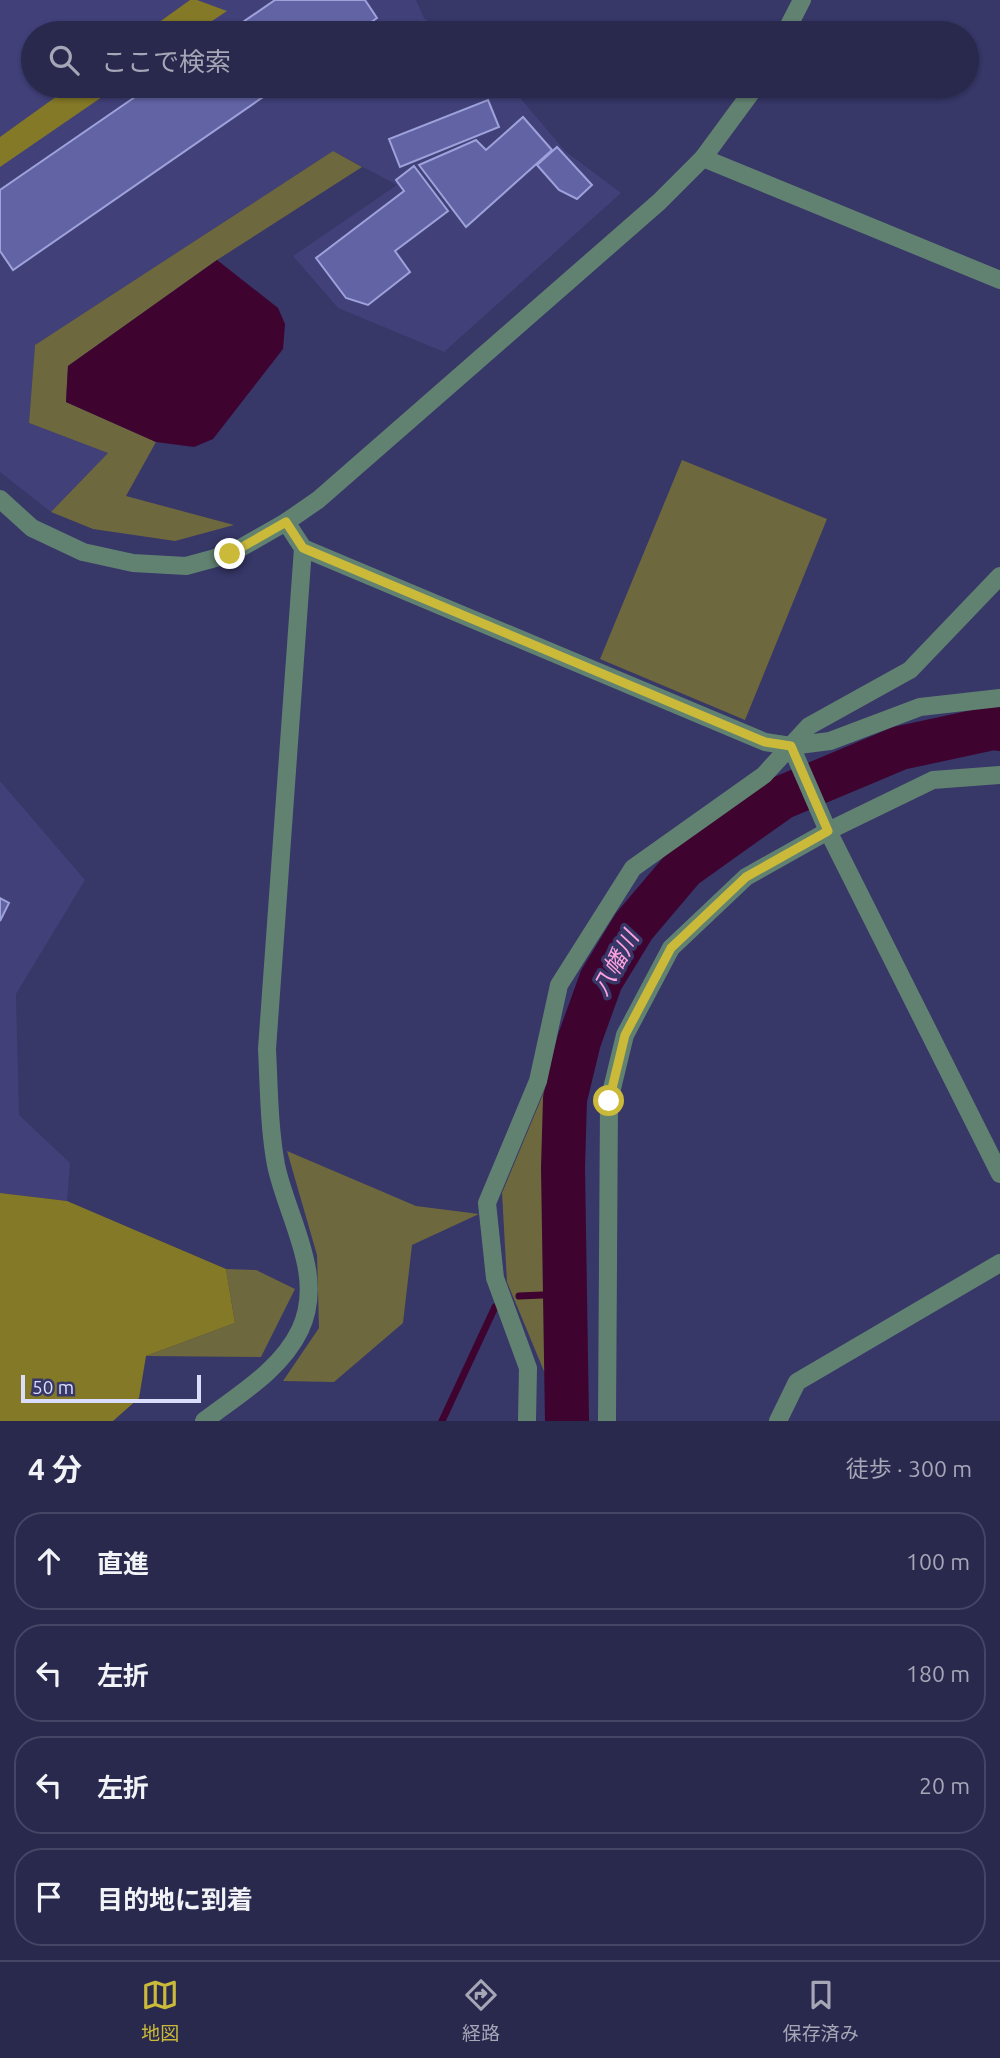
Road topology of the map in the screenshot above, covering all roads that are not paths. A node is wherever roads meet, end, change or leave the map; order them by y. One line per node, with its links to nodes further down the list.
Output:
1 (802, 0): 2 (street)
2 (791, 21)
3 (747, 98): 4 (street)
4 (703, 158): 5 (street); 7 (street)
5 (1000, 281)
6 (0, 499): 7 (street)
7 (286, 522): 8 (street)
8 (303, 548): 11 (street); 16 (street)
9 (1000, 576): 11 (street)
10 (1000, 698): 11 (street)
11 (794, 752): 13 (street); 17 (street)
12 (1000, 775): 13 (street)
13 (828, 831): 14 (street); 18 (street)
14 (1000, 1174)
15 (1000, 1263): 19 (street)
16 (204, 1421)
17 (527, 1421)
18 (607, 1421)
19 (778, 1421)

